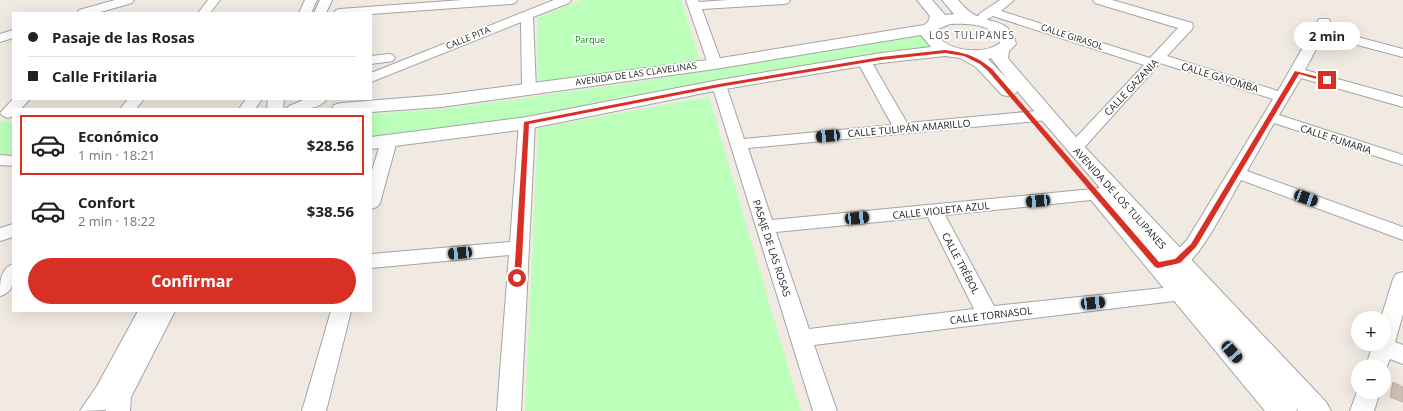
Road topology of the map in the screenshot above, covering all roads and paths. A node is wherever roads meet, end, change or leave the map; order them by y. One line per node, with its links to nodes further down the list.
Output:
1 (87, 0): 15 (street)
2 (128, 0): 15 (street)
3 (214, 0): 16 (street)
4 (311, 0): 17 (street)
5 (326, 0): 18 (street)
6 (511, 0): 14 (street)
7 (564, 0): 20 (street, CALLE PITA)
8 (784, 0): 13 (street)
9 (924, 0): 22 (street)
10 (949, 0): 21 (street)
11 (1008, 0): 21 (street)
12 (1099, 0): 30 (street, CALLE GAZANIA)
13 (693, 3): 32 (street)
14 (421, 4): 19 (street)
15 (98, 11)
16 (205, 12)
17 (305, 12)
18 (320, 12)
19 (349, 12)
20 (527, 14): 34 (street, CALLE PITA); 36 (street)
21 (981, 17): 22 (street, AVENIDA DE LAS CLAVELINAS); 25 (street); 30 (street, CALLE GIRASOL)
22 (932, 26): 26 (street, AVENIDA DE LOS TULIPANES); 32 (street, AVENIDA DE LAS CLAVELINAS)
23 (12, 34): 24 (street)
24 (0, 38)
25 (1002, 50): 26 (street); 48 (street, AVENIDA DE LOS TULIPANES)
26 (961, 53): 31 (street); 48 (street, AVENIDA DE LOS TULIPANES)
27 (1403, 53): 33 (street)
28 (388, 58): 29 (street)
29 (372, 60)
30 (1156, 60): 37 (street, CALLE GAYOMBA); 54 (street, CALLE GAZANIA)
31 (864, 61): 35 (street); 51 (street)
32 (715, 64): 36 (street, AVENIDA DE LAS CLAVELINAS)
33 (1297, 72): 37 (street); 42 (street)
34 (372, 78)
35 (719, 86): 50 (street); 53 (street, PASAJE DE LAS ROSAS)
36 (529, 89): 47 (street, AVENIDA DE LAS CLAVELINAS)
37 (1282, 97): 49 (street)
38 (21, 100): 43 (street)
39 (135, 100): 44 (street)
40 (253, 100): 45 (street)
41 (316, 100): 46 (street)
42 (1403, 102)
43 (12, 108)
44 (129, 108)
45 (247, 108)
46 (296, 108)
47 (353, 108)
48 (1039, 116): 51 (street, CALLE TULIPÁN AMARILLO); 54 (street, AVENIDA DE LOS TULIPANES); 59 (street, AVENIDA DE LOS TULIPANES)
49 (1270, 117): 56 (street, CALLE FUMARIA); 58 (street)
50 (526, 123): 52 (street); 66 (street)
51 (902, 129): 53 (street, CALLE TULIPÁN AMARILLO)
52 (380, 142): 60 (street)
53 (738, 144): 62 (street, PASAJE DE LAS ROSAS)
54 (1075, 148): 59 (street, AVENIDA DE LOS TULIPANES)
55 (0, 160): 57 (street)
56 (1403, 160)
57 (12, 161)
58 (1237, 173): 64 (street); 68 (street)
59 (1107, 194): 61 (street, CALLE VIOLETA AZUL); 68 (street, AVENIDA DE LOS TULIPANES)
60 (372, 196)
61 (934, 211): 62 (street, CALLE VIOLETA AZUL); 76 (street, CALLE TRÉBOL)
62 (765, 227): 77 (street, PASAJE DE LAS ROSAS)
63 (12, 230): 65 (street)
64 (1403, 234)
65 (0, 235)
66 (519, 248): 67 (street); 84 (street)
67 (372, 261)
68 (1168, 263): 72 (street, AVENIDA DE LOS TULIPANES); 87 (street, AVENIDA DE LOS TULIPANES)
69 (12, 272): 71 (street)
70 (1403, 280): 79 (street)
71 (0, 289)
72 (1182, 293): 76 (street, CALLE TORNASOL); 86 (street, AVENIDA DE LOS TULIPANES)
73 (147, 312): 81 (street)
74 (164, 312): 82 (street)
75 (341, 312): 83 (street)
76 (988, 315): 77 (street, CALLE TORNASOL)
77 (801, 338): 85 (street, PASAJE DE LAS ROSAS)
78 (1403, 355): 79 (street)
79 (1380, 356)
80 (1366, 399): 88 (street)
81 (92, 411)
82 (118, 411)
83 (314, 411)
84 (509, 411)
85 (825, 411)
86 (1282, 411)
87 (1316, 411)
88 (1362, 411)

